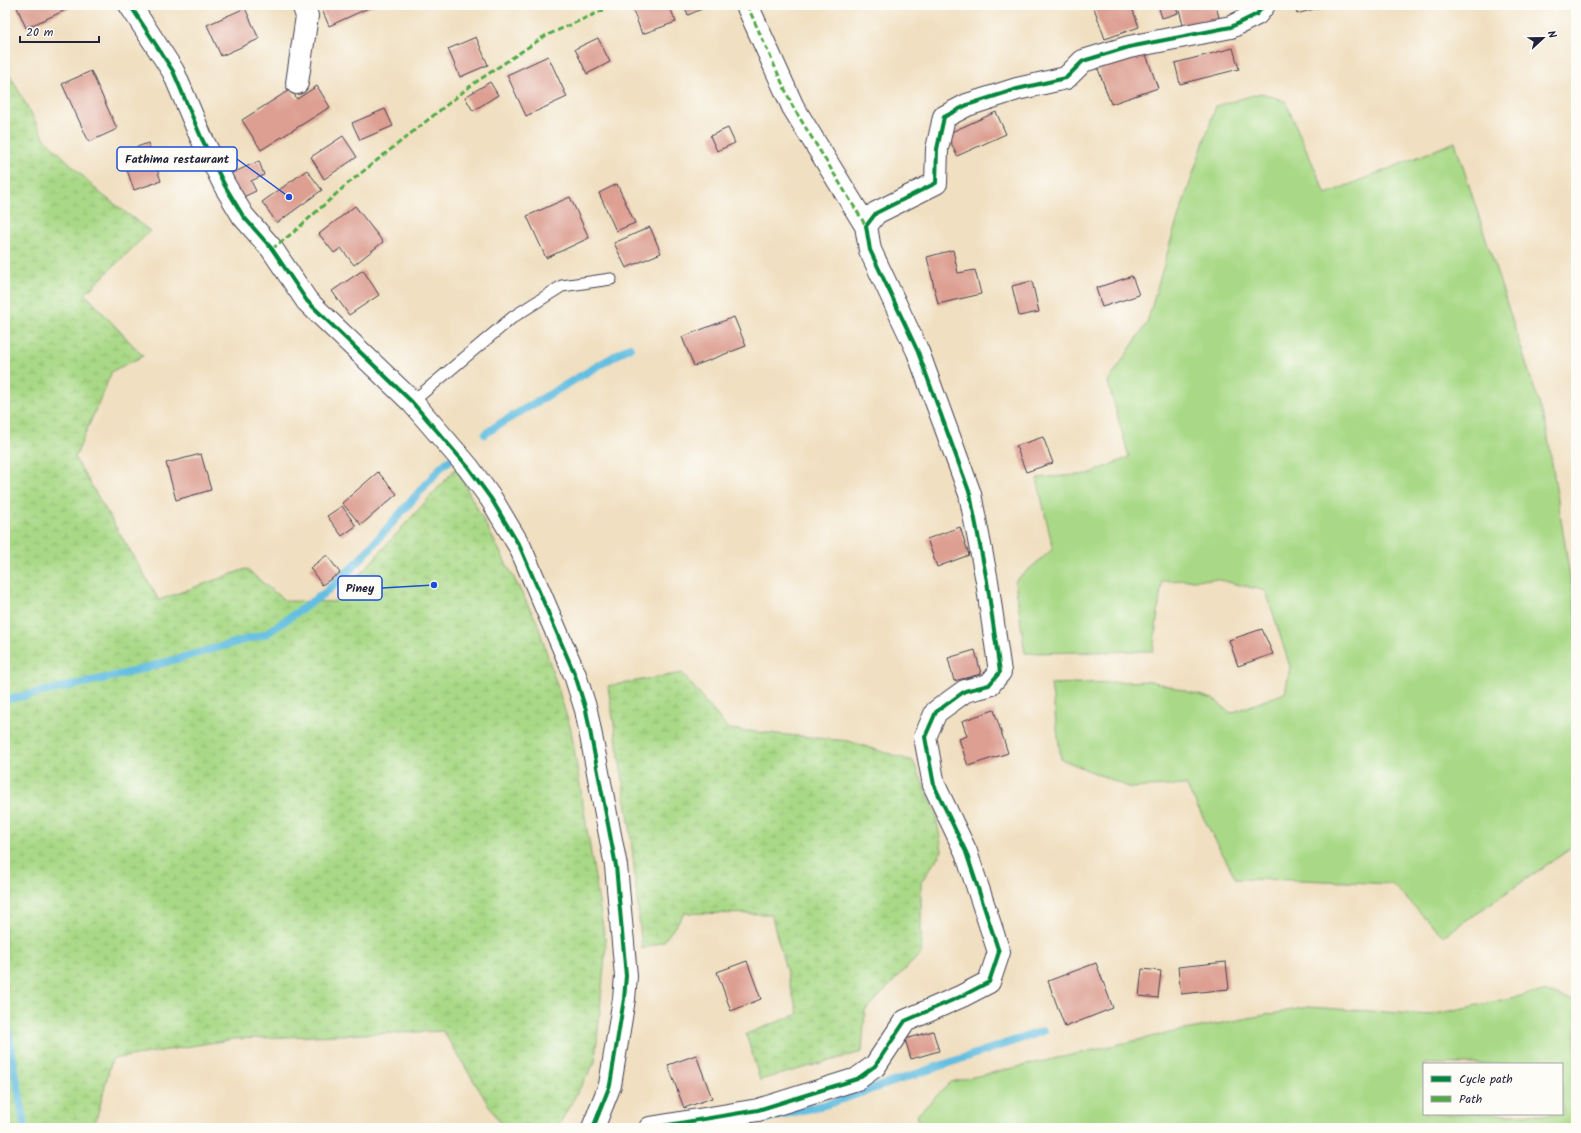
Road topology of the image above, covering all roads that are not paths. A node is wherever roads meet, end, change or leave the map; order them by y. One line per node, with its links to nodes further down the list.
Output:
1 (130, 5): 8 (street)
2 (303, 5): 5 (street)
3 (747, 5): 6 (street)
4 (1264, 5): 6 (street)
5 (297, 83)
6 (866, 226): 10 (street)
7 (611, 279): 8 (lane)
8 (412, 402): 9 (street)
9 (593, 1128)
10 (650, 1128)

